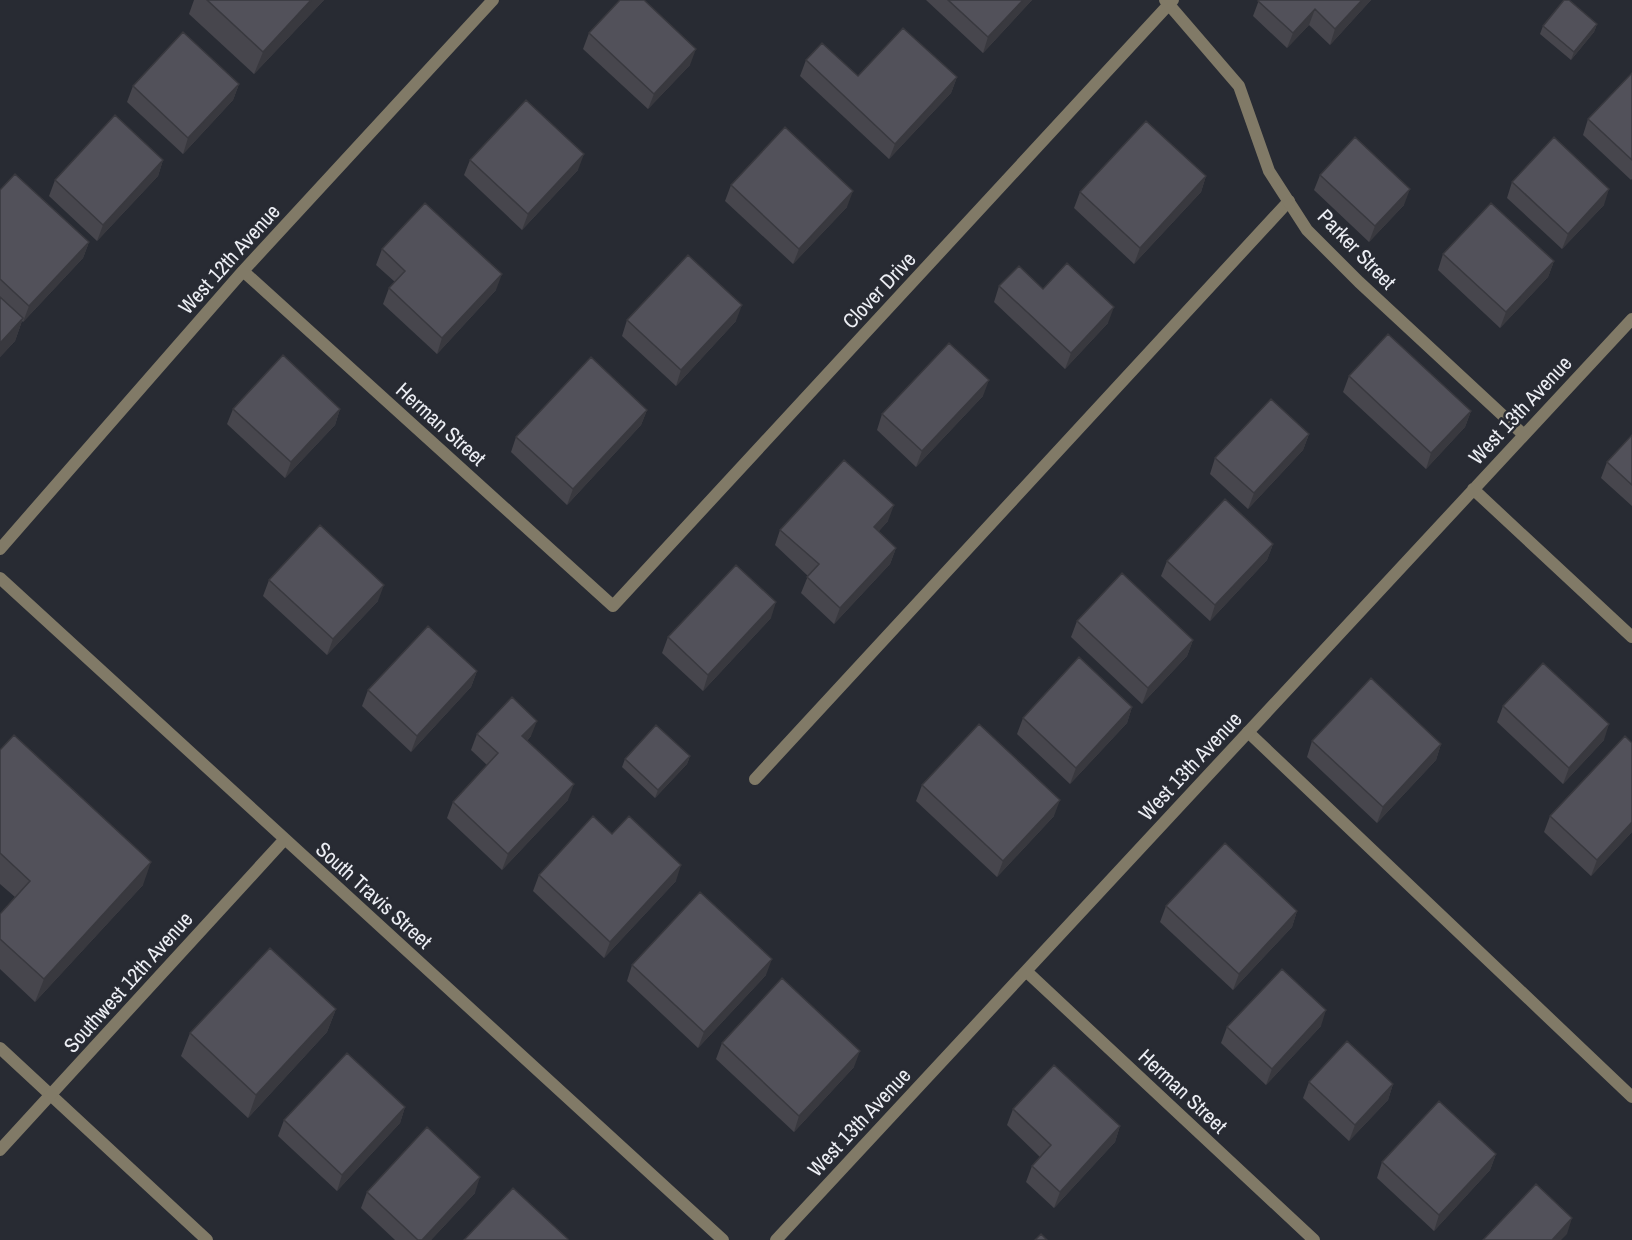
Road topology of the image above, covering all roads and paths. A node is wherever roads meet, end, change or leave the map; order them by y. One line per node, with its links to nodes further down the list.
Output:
1 (493, 0): 4 (street, West 12th Avenue)
2 (1170, 1): 3 (street, Parker Street); 10 (street, Clover Drive)
3 (1289, 201): 6 (street, Parker Street); 13 (street)
4 (243, 271): 8 (street, West 12th Avenue); 10 (street, Herman Street)
5 (1632, 319): 6 (street, West 13th Avenue)
6 (1524, 435): 7 (street, West 13th Avenue)
7 (1473, 489): 11 (street); 12 (street, West 13th Avenue)
8 (0, 549)
9 (0, 578): 14 (street, South Travis Street)
10 (613, 606)
11 (1632, 638)
12 (1248, 732): 15 (street, West 13th Avenue); 18 (street)
13 (754, 779)
14 (284, 840): 17 (street, Southwest 12th Avenue); 21 (street, South Travis Street)
15 (1026, 971): 22 (street, West 13th Avenue); 23 (street, Herman Street)
16 (0, 1047): 17 (street)
17 (50, 1095): 19 (street, Southwest 12th Avenue); 20 (street)
18 (1632, 1097)
19 (0, 1150)
20 (207, 1240)
21 (723, 1240)
22 (776, 1240)
23 (1314, 1240)

